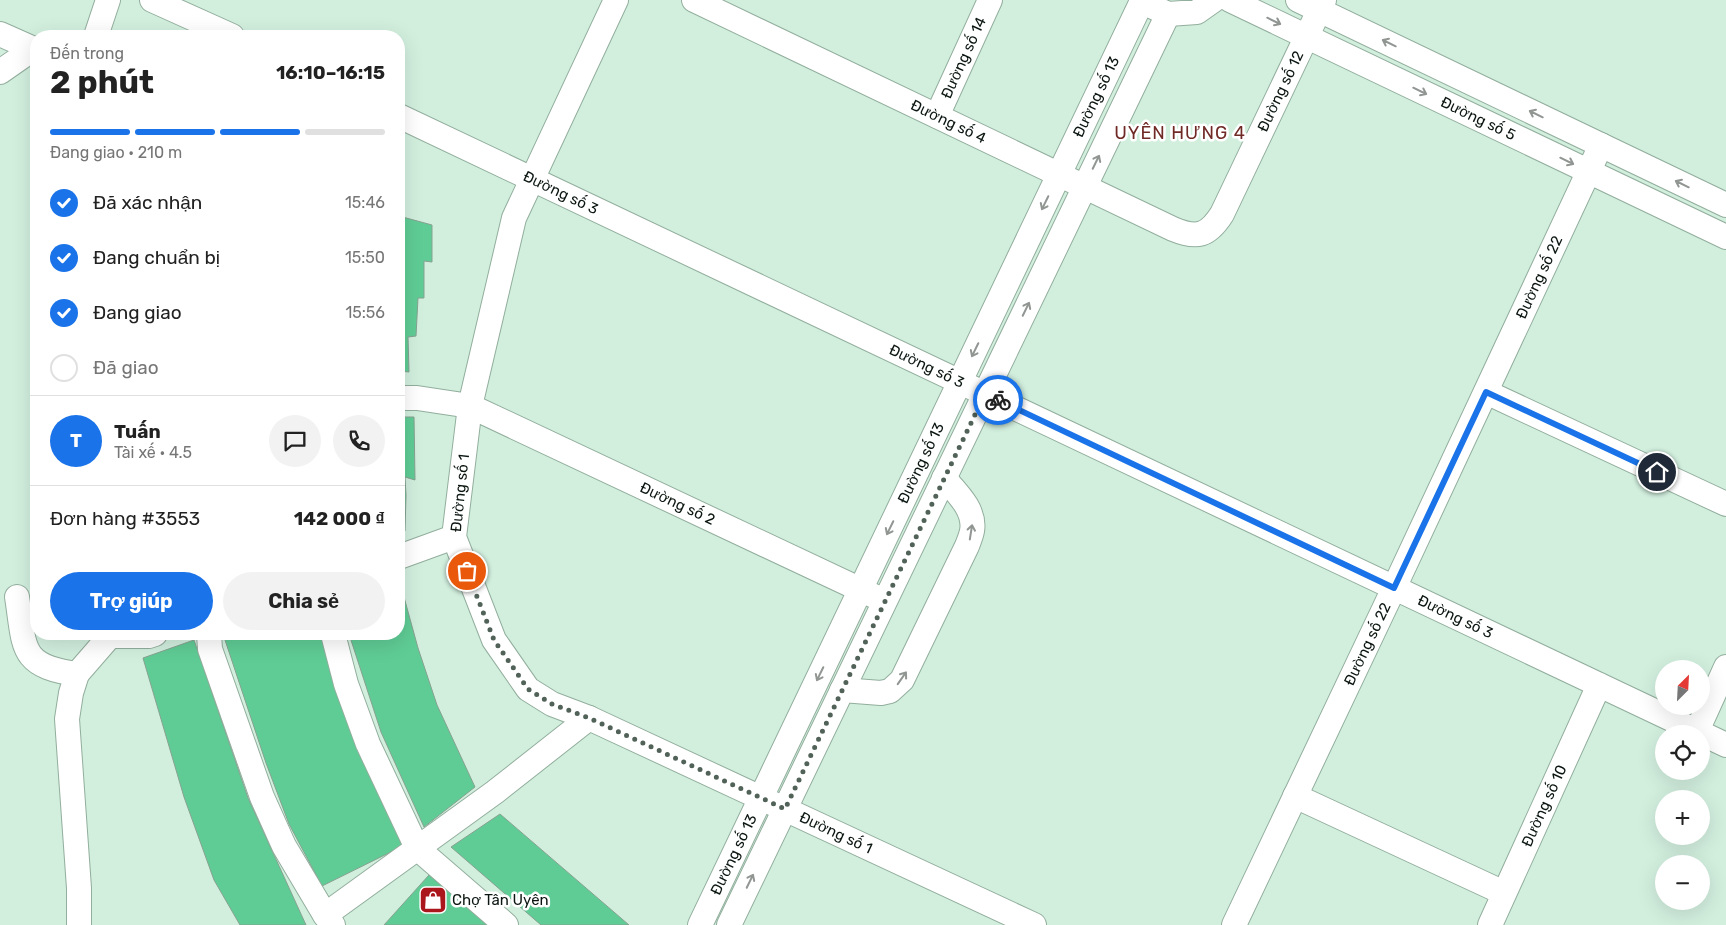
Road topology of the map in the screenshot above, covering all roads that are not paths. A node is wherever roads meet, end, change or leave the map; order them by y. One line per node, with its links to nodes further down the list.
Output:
1 (108, 0): 12 (street)
2 (152, 0): 13 (street)
3 (616, 0): 22 (street, Đường số 1)
4 (694, 0): 17 (street, Đường số 4)
5 (990, 0): 17 (street, Đường số 14)
6 (1214, 0): 11 (street)
7 (1230, 0): 14 (street, Đường số 5, one-way to 14)
8 (1298, 0): 10 (street, Đường số 5)
9 (1141, 1): 11 (street); 21 (street, Đường số 13)
10 (1322, 5): 14 (street, Đường số 12); 19 (street, Đường số 5, one-way to 10)
11 (1168, 14): 23 (street, Đường số 13, one-way to 11)
12 (98, 30)
13 (219, 30)
14 (1307, 37): 20 (street, Đường số 5, one-way to 20); 25 (street, Đường số 12)
15 (17, 45): 16 (street)
16 (0, 72)
17 (937, 116): 21 (street, Đường số 4)
18 (405, 119): 22 (street, Đường số 3)
19 (1602, 145): 20 (street, Đường số 22); 24 (street, Đường số 5, one-way to 19)
20 (1589, 172): 26 (street, Đường số 5); 28 (street, Đường số 22)
21 (1059, 174): 23 (street, Đường số 4); 27 (street, Đường số 13, one-way to 27)
22 (531, 179): 27 (street, Đường số 3); 31 (street, Đường số 1)
23 (1084, 186): 25 (street, Đường số 4); 29 (street, Đường số 13, one-way to 23)
24 (1726, 205)
25 (1205, 233)
26 (1726, 237)
27 (960, 382): 29 (street, Đường số 3); 37 (street, Đường số 13, one-way to 37)
28 (1486, 392): 33 (street); 36 (street, Đường số 22)
29 (985, 394): 32 (street, Đường số 13); 36 (street, Đường số 3)
30 (405, 398): 31 (street, Đường số 2)
31 (470, 406): 34 (street, Đường số 1); 37 (street, Đường số 2)
32 (944, 478): 39 (street, Đường số 13); 46 (street, one-way to 32)
33 (1726, 504)
34 (454, 537): 35 (street); 47 (street, Đường số 1)
35 (405, 555)
36 (1394, 588): 45 (street, Đường số 3); 52 (street, Đường số 22)
37 (860, 590): 39 (street, Đường số 2); 53 (street, Đường số 13, one-way to 53)
38 (17, 597): 44 (street)
39 (885, 601): 46 (street, Đường số 13)
40 (106, 640): 44 (street)
41 (209, 640): 57 (street)
42 (335, 640): 55 (street)
43 (1726, 668): 49 (street)
44 (77, 674): 58 (street)
45 (1599, 685): 48 (street, Đường số 3); 56 (street, Đường số 10)
46 (842, 690): 54 (street, Đường số 13)
47 (589, 718): 53 (street, Đường số 1); 55 (street)
48 (1684, 725)
49 (1700, 725)
50 (1710, 737): 51 (street, Đường số 3)
51 (1726, 745)
52 (1295, 796): 56 (street); 63 (street, Đường số 22)
53 (761, 798): 54 (street, Đường số 1); 60 (street, Đường số 13)
54 (785, 809): 61 (street, Đường số 13, one-way to 54); 62 (street, Đường số 1)
55 (417, 848): 57 (street); 59 (street)
56 (1504, 893): 64 (street, Đường số 10)
57 (329, 920)
58 (79, 925)
59 (506, 925)
60 (700, 925)
61 (729, 925)
62 (1034, 925)
63 (1234, 925)
64 (1490, 925)

